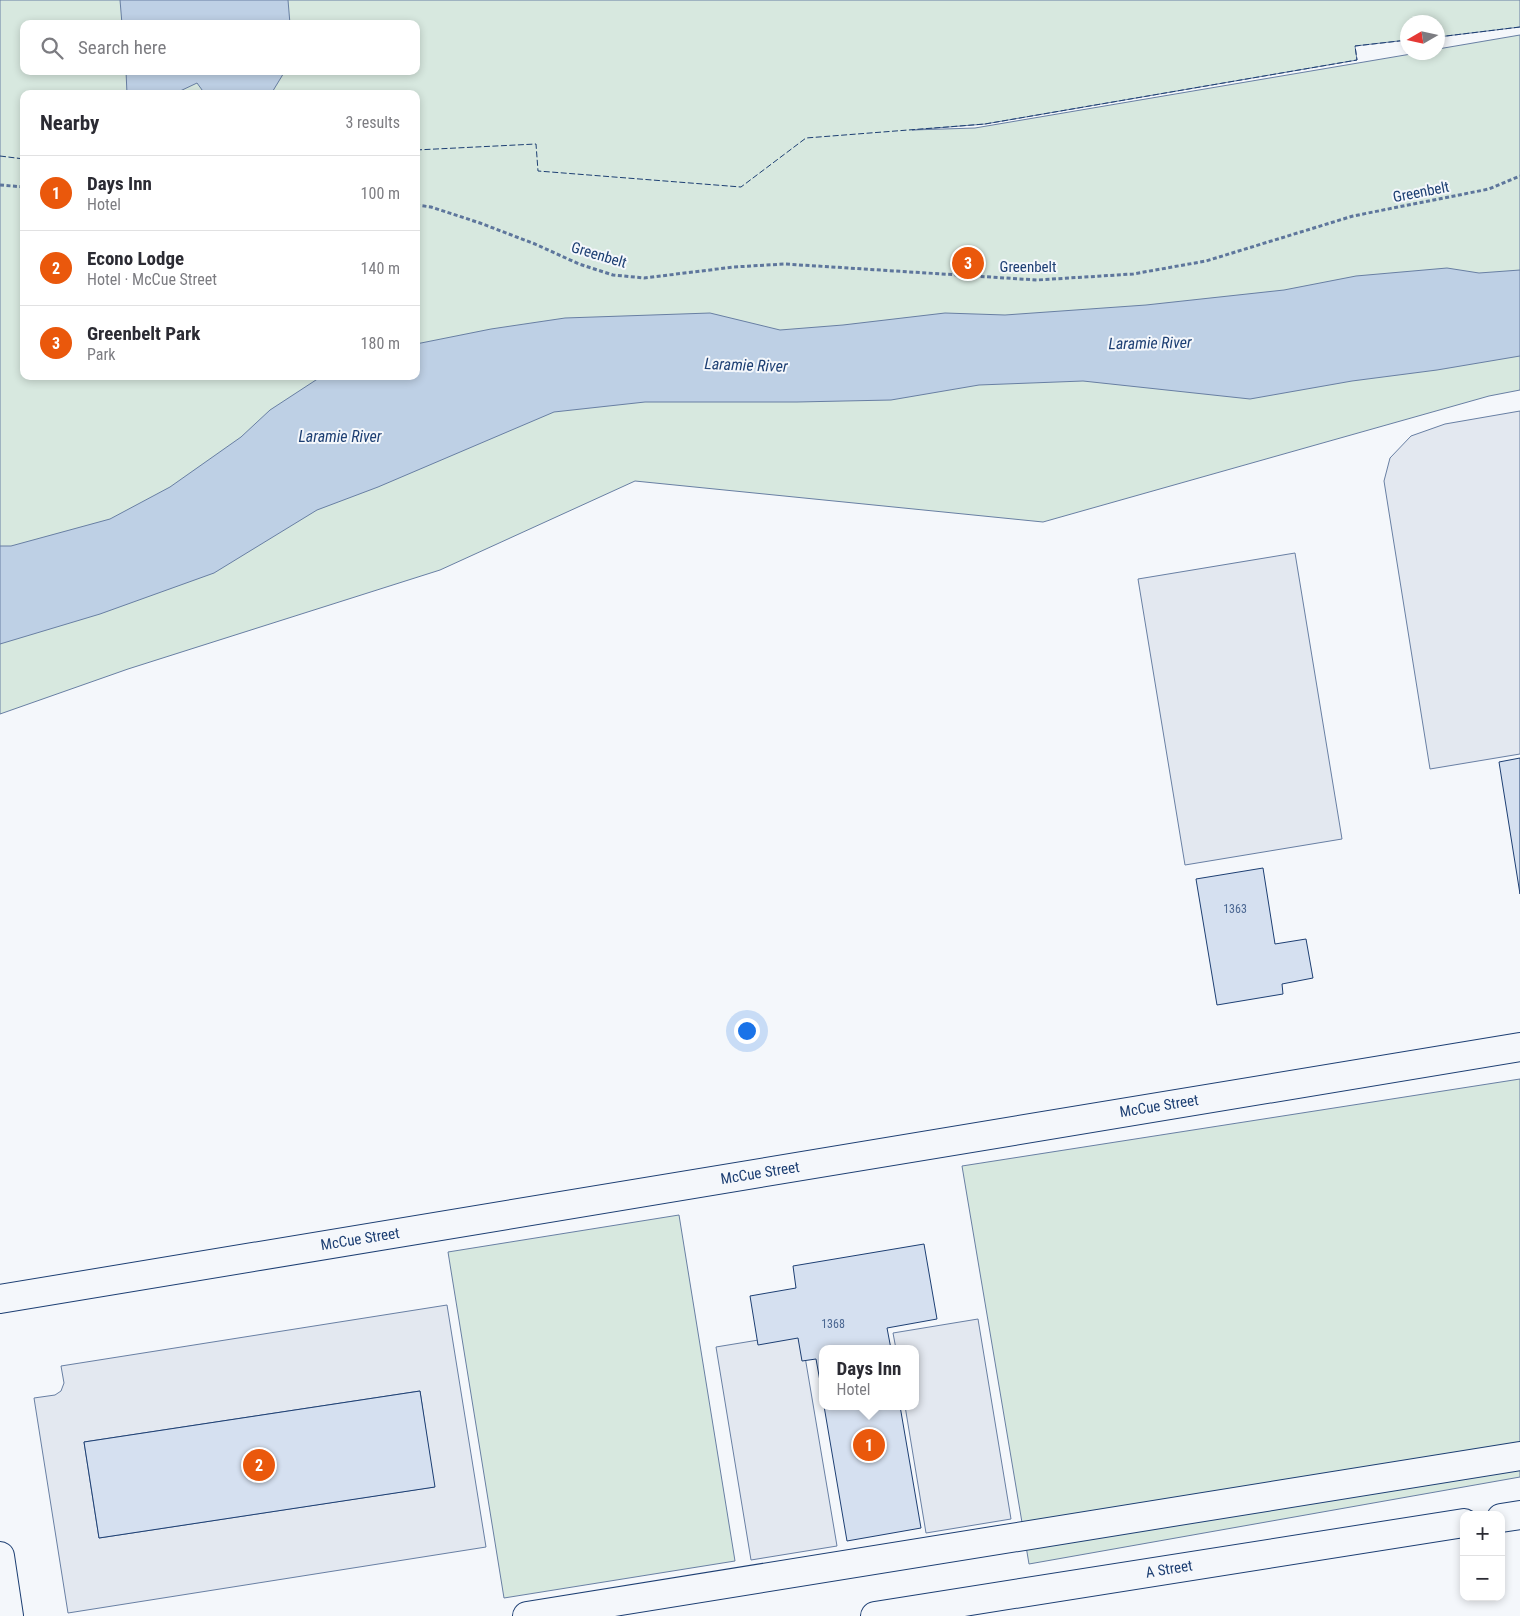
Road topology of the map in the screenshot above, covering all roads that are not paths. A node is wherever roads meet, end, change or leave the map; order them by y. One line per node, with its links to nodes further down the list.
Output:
1 (1520, 1047): 2 (main road, McCue Street)
2 (0, 1299)
3 (1520, 1456): 9 (main road)
4 (1520, 1515): 5 (main road)
5 (1505, 1517)
6 (1460, 1524): 10 (main road, A Street)
7 (0, 1556): 8 (main road)
8 (9, 1616)
9 (527, 1616)
10 (874, 1616)

